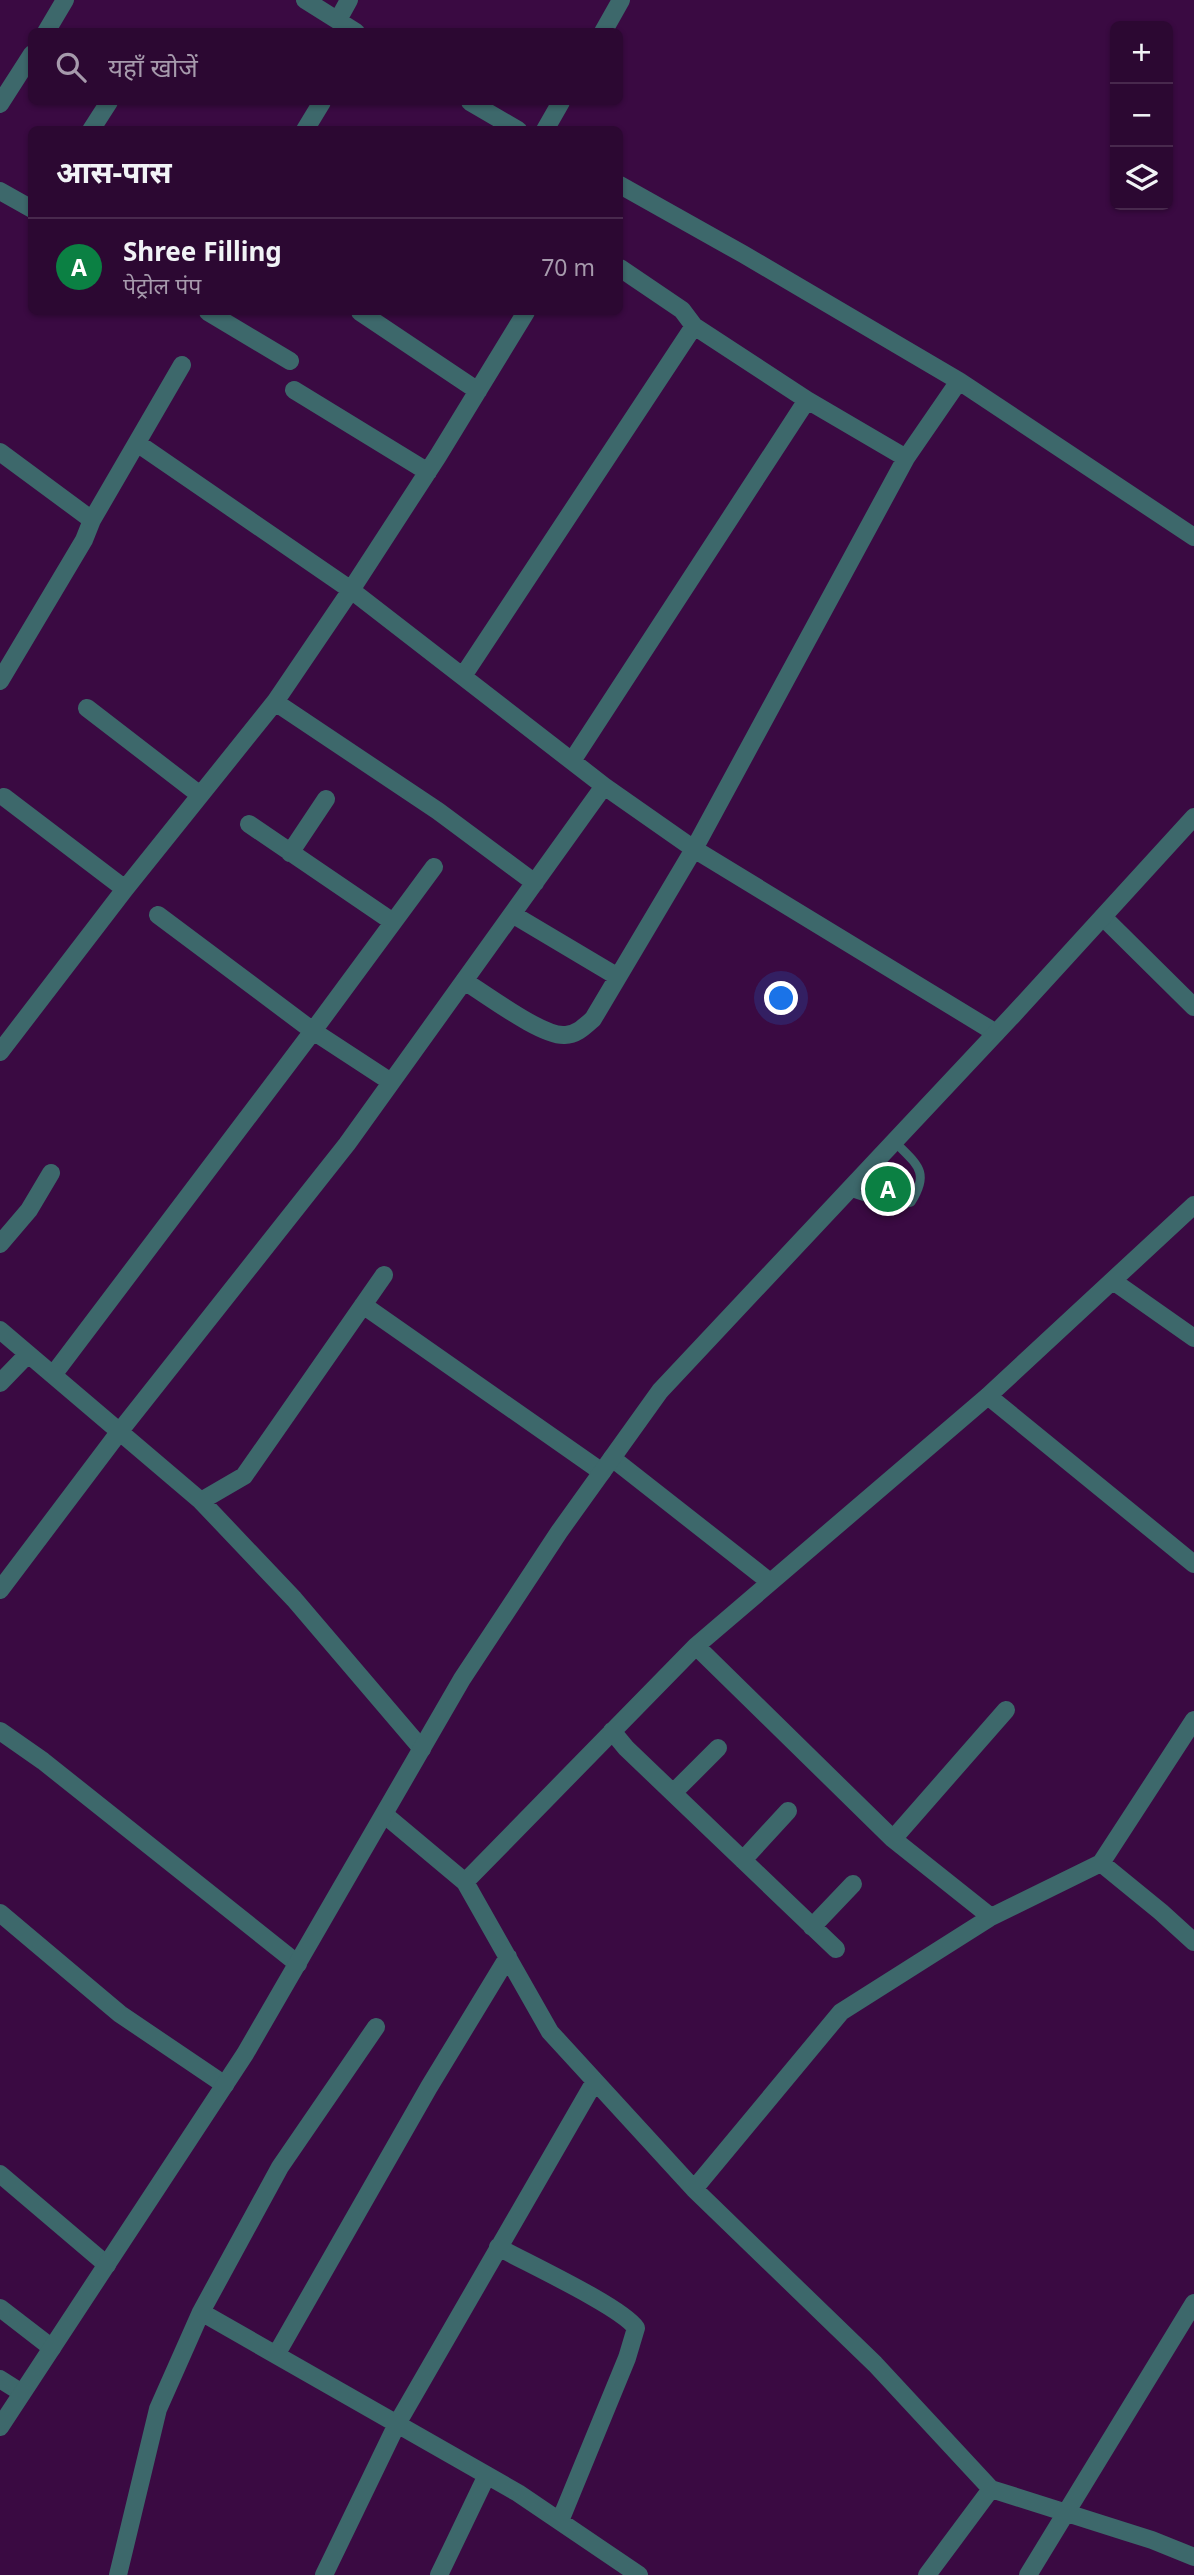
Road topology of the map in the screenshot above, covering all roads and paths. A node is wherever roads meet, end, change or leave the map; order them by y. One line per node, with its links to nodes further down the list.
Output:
1 (65, 0): 6 (street)
2 (305, 0): 5 (street)
3 (349, 0): 5 (street)
4 (621, 0): 8 (street)
5 (338, 20): 7 (street)
6 (48, 28)
7 (350, 28)
8 (605, 28)
9 (28, 60): 10 (street)
10 (0, 104)
11 (107, 105): 15 (street)
12 (320, 105): 16 (street)
13 (475, 105): 17 (street)
14 (559, 105): 18 (street)
15 (94, 126)
16 (307, 126)
17 (511, 126)
18 (547, 126)
19 (623, 187): 29 (street)
20 (0, 191): 21 (street)
21 (28, 207)
22 (623, 270): 26 (street)
23 (213, 315): 27 (street)
24 (364, 315): 31 (street)
25 (522, 315): 31 (street)
26 (694, 326): 32 (street); 40 (street)
27 (290, 360)
28 (182, 365): 33 (street)
29 (959, 382): 35 (street); 38 (street)
30 (294, 390): 36 (street)
31 (478, 391): 36 (street)
32 (807, 400): 35 (street); 44 (street)
33 (137, 443): 37 (street); 39 (street)
34 (0, 453): 37 (street)
35 (906, 458): 51 (street)
36 (428, 472): 39 (street)
37 (92, 520): 41 (street)
38 (1194, 537)
39 (351, 590): 40 (street); 42 (street)
40 (463, 676): 44 (street)
41 (0, 681)
42 (275, 702): 46 (street); 54 (street)
43 (87, 708): 46 (street)
44 (572, 761): 45 (street)
45 (604, 786): 51 (street); 54 (street)
46 (200, 795): 55 (street)
47 (4, 797): 55 (street)
48 (326, 799): 52 (street)
49 (1194, 817): 58 (street)
50 (249, 824): 52 (street)
51 (694, 849): 60 (street); 64 (street)
52 (290, 852): 59 (street)
53 (433, 867): 59 (street)
54 (535, 883): 56 (street)
55 (125, 889): 65 (street)
56 (512, 914): 60 (street); 61 (street)
57 (158, 915): 63 (street)
58 (1102, 917): 62 (street); 64 (street)
59 (393, 922): 63 (street)
60 (618, 977): 61 (street)
61 (464, 981): 66 (street)
62 (1194, 1007)
63 (313, 1031): 66 (street); 78 (street)
64 (996, 1033): 67 (street)
65 (0, 1052)
66 (391, 1082): 81 (street)
67 (894, 1141): 69 (street); 69 (lane)
68 (51, 1173): 71 (street)
69 (847, 1191): 82 (street)
70 (1194, 1205): 73 (street)
71 (0, 1244)
72 (384, 1275): 74 (street)
73 (1113, 1281): 76 (street); 80 (street)
74 (363, 1305): 82 (street); 83 (street)
75 (0, 1330): 77 (street)
76 (1194, 1338)
77 (29, 1354): 78 (street); 79 (street)
78 (53, 1375): 81 (street)
79 (0, 1383)
80 (988, 1396): 84 (street); 85 (street)
81 (120, 1432): 83 (street); 86 (street)
82 (607, 1465): 85 (street); 93 (street)
83 (201, 1501): 93 (street)
84 (1194, 1564)
85 (770, 1582): 87 (street)
86 (1, 1588)
87 (696, 1646): 91 (street); 97 (street)
88 (1006, 1710): 97 (street)
89 (1194, 1720): 99 (street)
90 (0, 1731): 108 (street)
91 (612, 1731): 94 (street); 100 (street)
92 (718, 1748): 94 (street)
93 (422, 1749): 96 (street)
94 (673, 1793): 98 (street)
95 (788, 1811): 98 (street)
96 (385, 1815): 100 (street); 108 (street)
97 (893, 1839): 103 (street)
98 (743, 1860): 104 (street)
99 (1101, 1863): 103 (street); 105 (street)
100 (465, 1882): 107 (street)
101 (853, 1884): 104 (street)
102 (0, 1913): 111 (street)
103 (991, 1917): 113 (street)
104 (812, 1927): 106 (street)
105 (1194, 1942)
106 (836, 1949)
107 (508, 1957): 110 (street); 120 (street)
108 (298, 1964): 111 (street)
109 (376, 2027): 118 (street)
110 (595, 2081): 113 (street); 114 (street)
111 (225, 2085): 115 (street)
112 (0, 2174): 115 (street)
113 (694, 2189): 126 (street)
114 (498, 2248): 123 (street); 128 (street)
115 (107, 2264): 119 (street)
116 (0, 2308): 119 (street)
117 (1192, 2309): 127 (street)
118 (201, 2312): 120 (street); 130 (street)
119 (52, 2348): 122 (street)
120 (276, 2355): 123 (street)
121 (0, 2379): 122 (street)
122 (22, 2393): 124 (street)
123 (397, 2424): 125 (street); 131 (street)
124 (0, 2427)
125 (487, 2475): 128 (street); 132 (street)
126 (991, 2489): 127 (street); 134 (street)
127 (1068, 2514): 129 (street); 135 (street)
128 (560, 2521): 133 (street)
129 (1194, 2557)
130 (118, 2575)
131 (324, 2575)
132 (439, 2575)
133 (639, 2575)
134 (927, 2575)
135 (1028, 2575)

